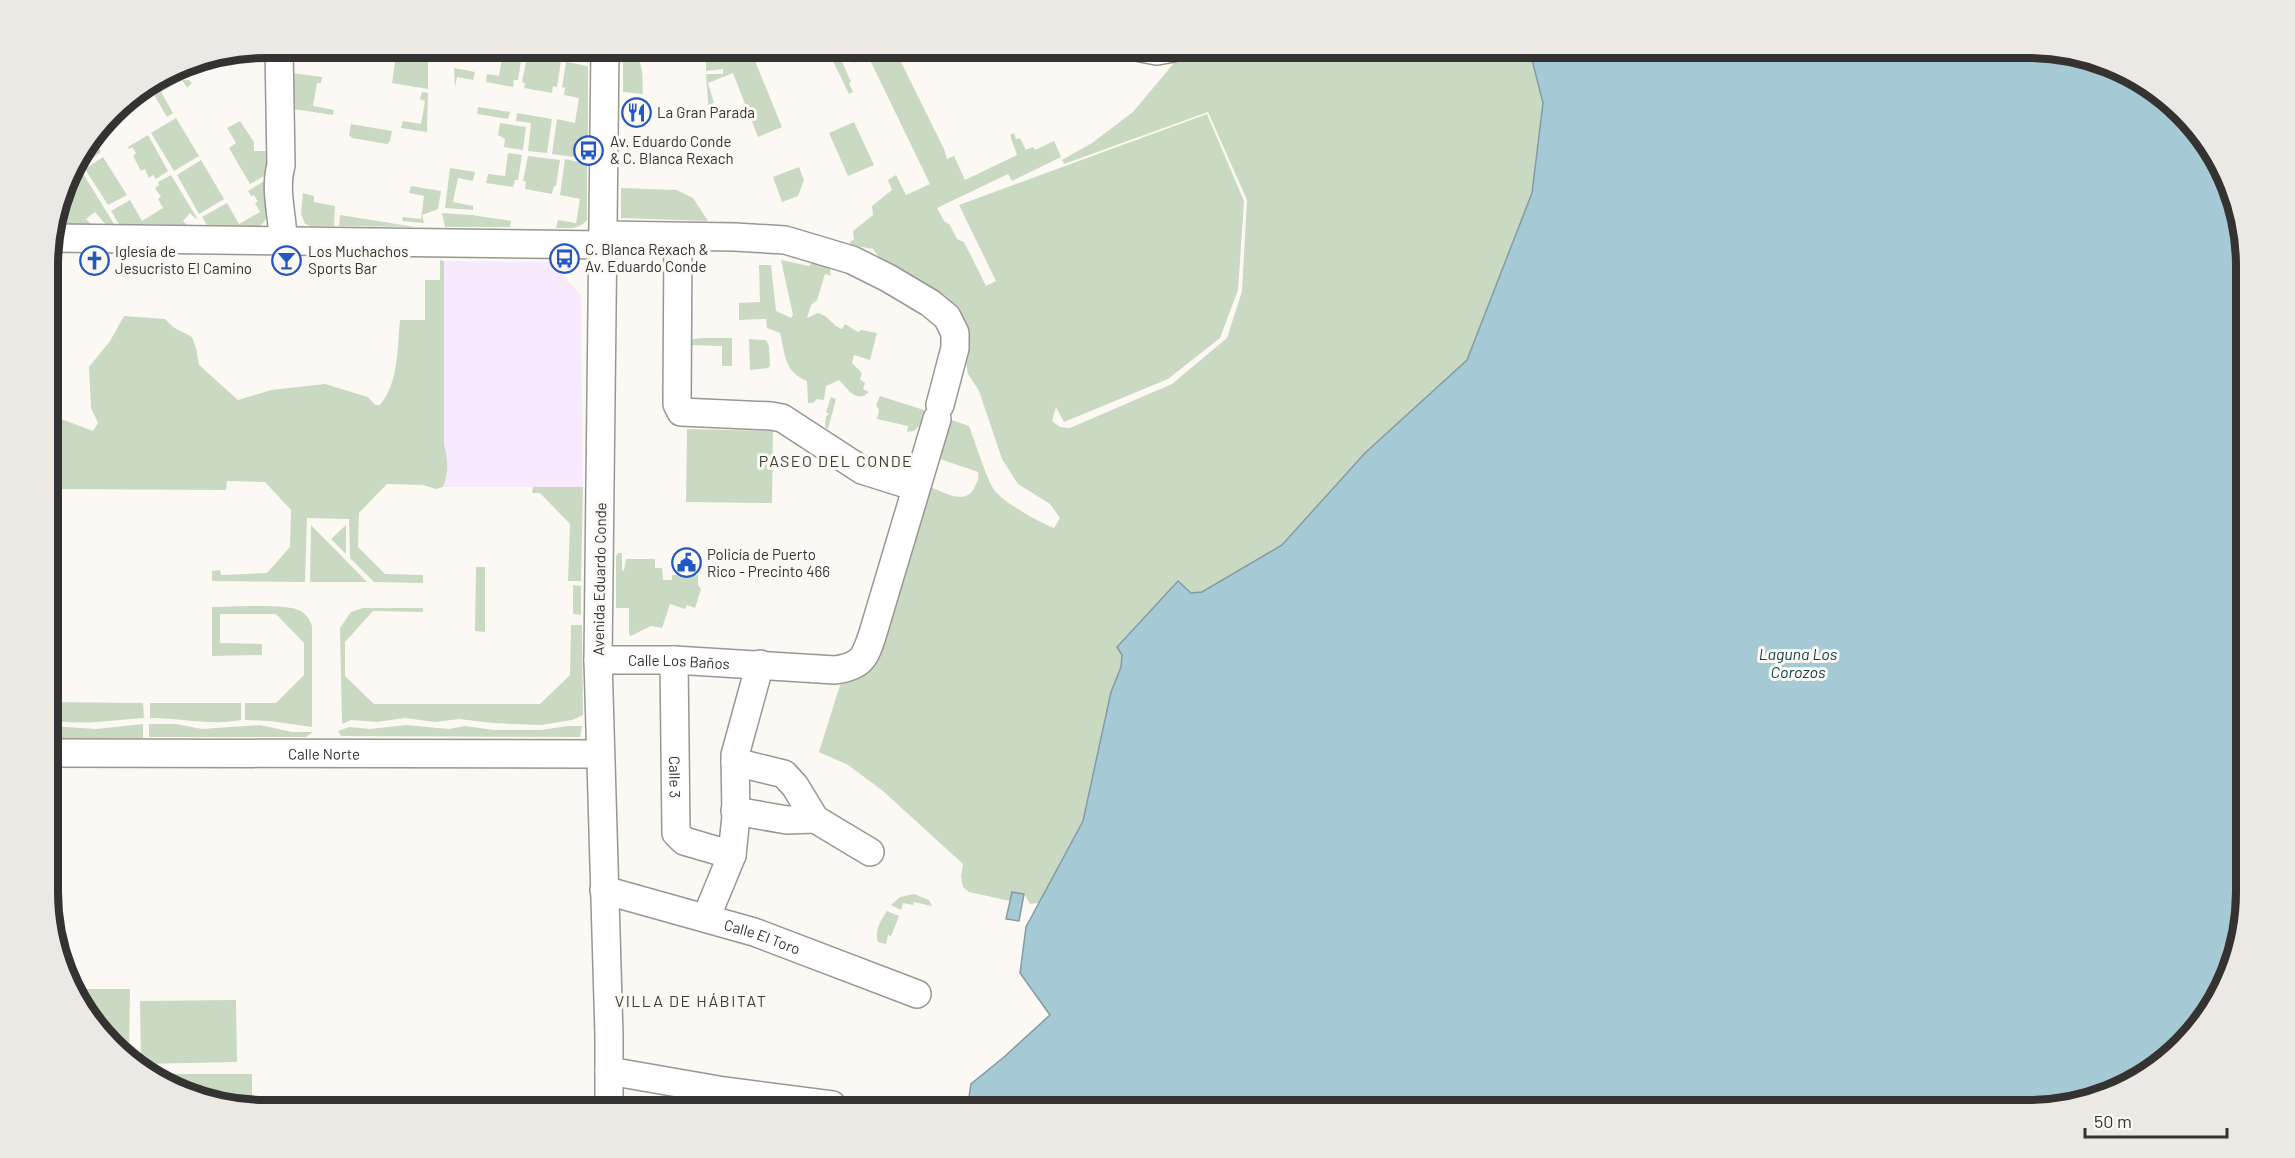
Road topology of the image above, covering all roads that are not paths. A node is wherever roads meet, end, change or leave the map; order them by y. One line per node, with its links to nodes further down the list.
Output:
1 (279, 59): 3 (street)
2 (605, 59): 6 (street, Avenida Eduardo Conde)
3 (283, 230): 5 (street); 6 (street)
4 (678, 237): 6 (street); 7 (street); 7 (street)
5 (61, 238)
6 (603, 240): 8 (street, Avenida Eduardo Conde)
7 (916, 487): 10 (street, Calle Los Baños)
8 (598, 660): 9 (street, Calle Los Baños); 12 (street, Avenida Eduardo Conde)
9 (674, 660): 10 (street, Calle Los Baños); 17 (street, Calle 3)
10 (760, 664): 13 (street)
11 (58, 753): 12 (street, Calle Norte)
12 (599, 754): 18 (street, Avenida Eduardo Conde)
13 (735, 762): 14 (street); 15 (street)
14 (735, 811): 15 (street); 17 (street)
15 (815, 819): 16 (street)
16 (870, 852)
17 (732, 855): 19 (street)
18 (604, 890): 19 (street, Calle El Toro); 21 (street, Avenida Eduardo Conde)
19 (706, 918): 20 (street, Calle El Toro)
20 (917, 994)
21 (609, 1071): 22 (street, Avenida Eduardo Conde); 23 (street)
22 (609, 1100)
23 (791, 1100)

